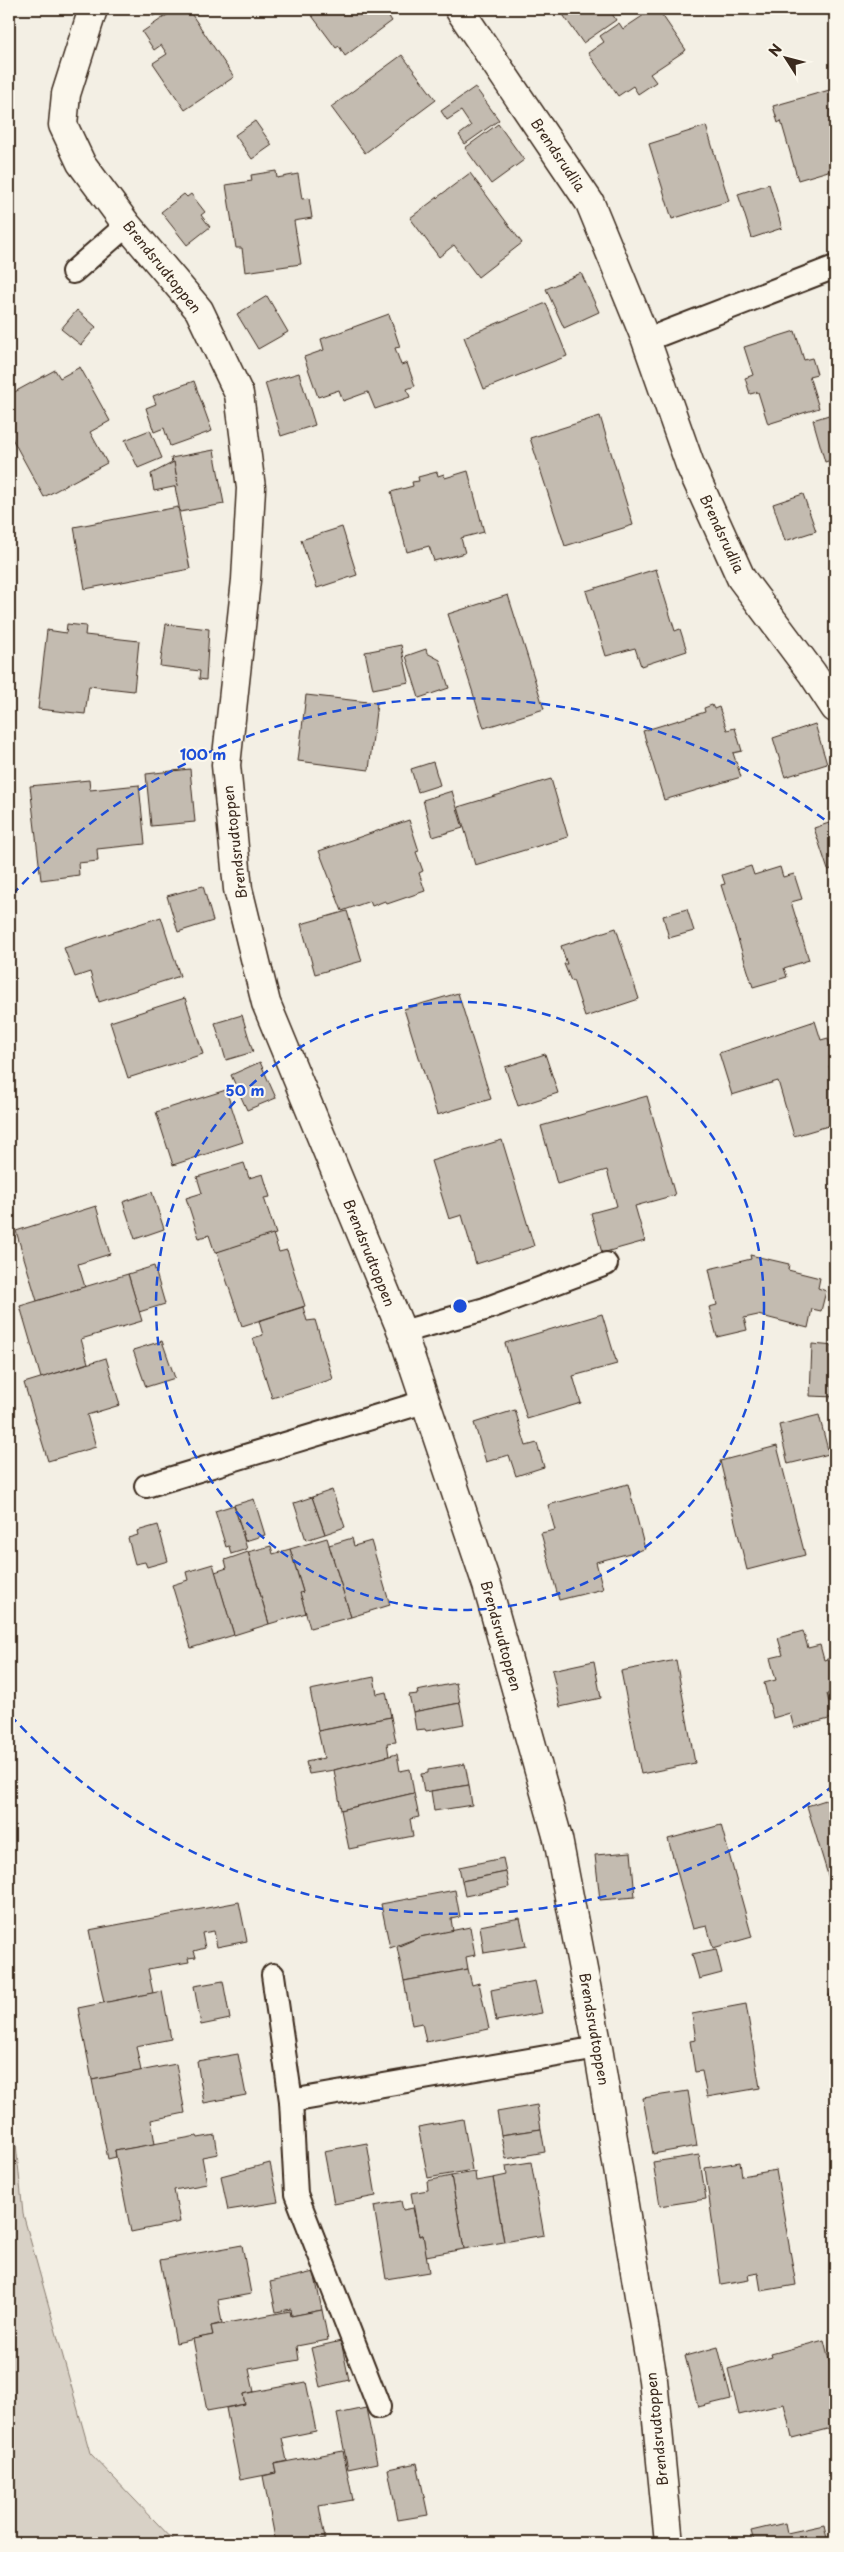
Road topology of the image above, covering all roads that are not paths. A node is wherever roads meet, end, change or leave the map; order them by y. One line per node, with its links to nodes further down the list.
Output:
1 (93, 9): 3 (street, Brendsrudtoppen)
2 (459, 9): 6 (street, Brendsrudlia)
3 (127, 225): 5 (lane); 9 (street, Brendsrudtoppen)
4 (835, 267): 6 (lane)
5 (73, 272)
6 (646, 340): 7 (street, Brendsrudlia)
7 (835, 708)
8 (606, 1264): 9 (lane)
9 (402, 1332): 10 (street, Brendsrudtoppen)
10 (424, 1402): 11 (lane); 13 (street, Brendsrudtoppen)
11 (146, 1486)
12 (273, 1976): 14 (lane)
13 (598, 2048): 14 (lane); 16 (street, Brendsrudtoppen)
14 (291, 2101): 15 (lane)
15 (379, 2407)
16 (669, 2543)

